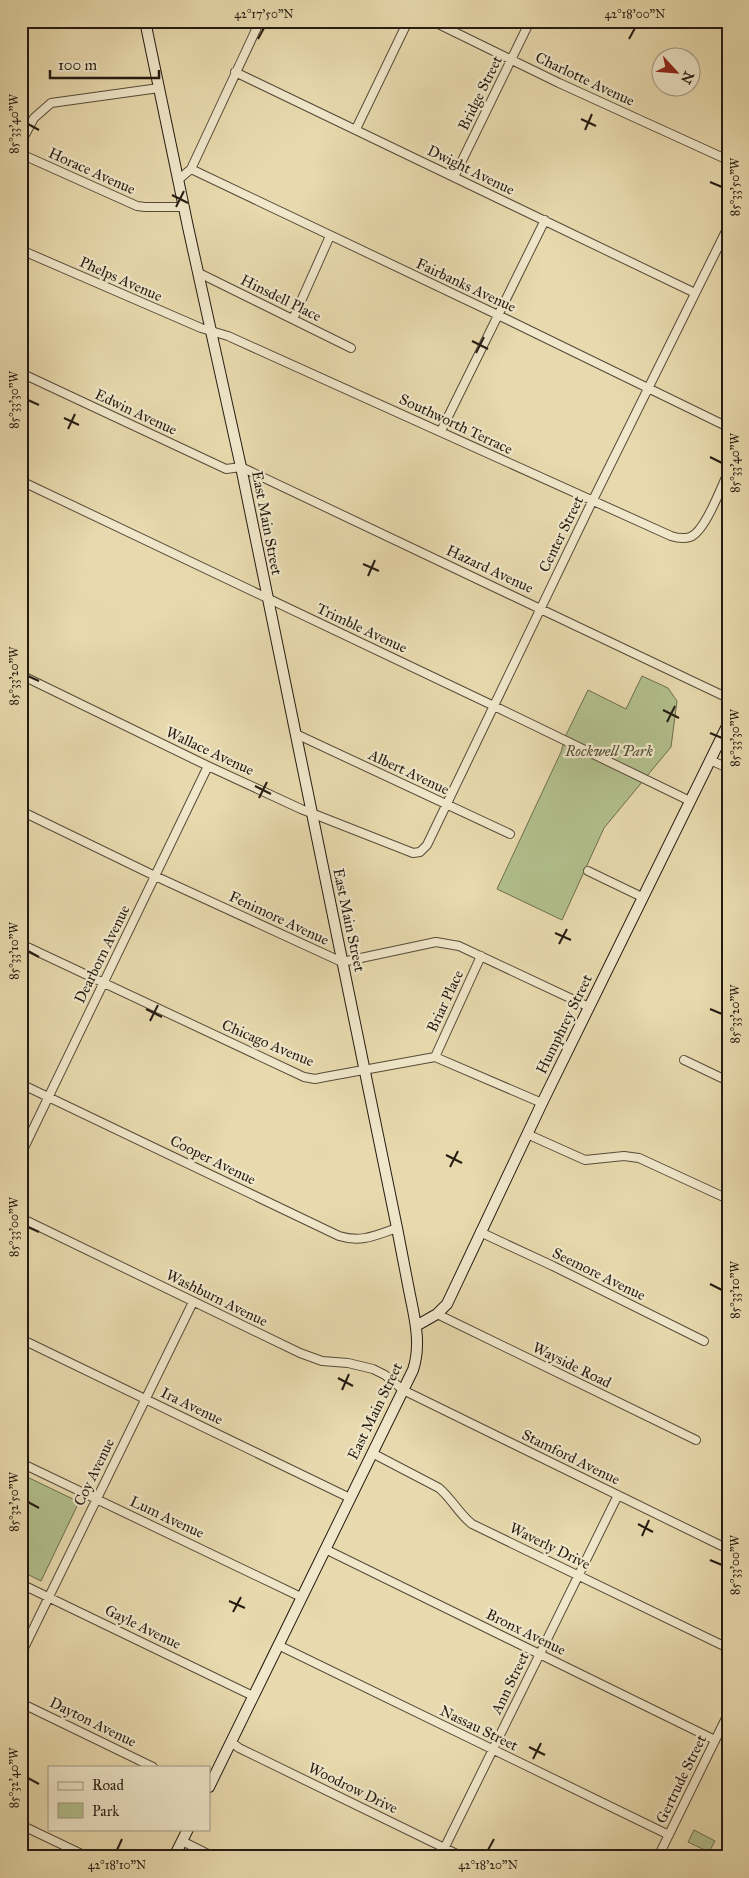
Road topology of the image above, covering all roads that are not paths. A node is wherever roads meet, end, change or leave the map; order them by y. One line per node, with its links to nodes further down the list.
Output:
1 (145, 21): 8 (street, East Main Street)
2 (260, 21): 7 (street)
3 (408, 21): 9 (street)
4 (432, 21): 6 (street, Charlotte Avenue)
5 (530, 21): 6 (street, Bridge Street)
6 (512, 60): 12 (street, Charlotte Avenue); 14 (street, Bridge Street)
7 (236, 72): 9 (street, Dwight Avenue); 13 (street)
8 (159, 88): 10 (street); 15 (street, East Main Street)
9 (356, 129): 14 (street, Dwight Avenue)
10 (21, 142)
11 (21, 154): 16 (street, Horace Avenue)
12 (728, 160)
13 (191, 169): 15 (street); 19 (street, Fairbanks Avenue)
14 (454, 177): 17 (street, Dwight Avenue)
15 (178, 180): 16 (street, East Main Street)
16 (184, 206): 21 (street, East Main Street)
17 (545, 220): 22 (street, Dwight Avenue); 23 (street)
18 (728, 227): 22 (street, Center Street)
19 (330, 236): 23 (street, Fairbanks Avenue); 24 (street)
20 (21, 250): 25 (street, Phelps Avenue)
21 (199, 273): 24 (street, Hinsdell Place); 25 (street, East Main Street)
22 (695, 293): 28 (street, Center Street)
23 (498, 315): 28 (street, Fairbanks Avenue); 30 (street)
24 (292, 319): 26 (street, Hinsdell Place)
25 (210, 331): 30 (street, Southworth Terrace); 31 (street, East Main Street)
26 (351, 348)
27 (21, 373): 31 (street, Edwin Avenue)
28 (648, 388): 29 (street, Fairbanks Avenue); 34 (street, Center Street)
29 (728, 427)
30 (441, 431): 34 (street, Southworth Terrace)
31 (241, 466): 35 (street, East Main Street); 36 (street, Hazard Avenue)
32 (728, 473): 34 (street, Southworth Terrace)
33 (21, 481): 35 (street, Trimble Avenue)
34 (592, 502): 36 (street, Center Street)
35 (268, 599): 39 (street, Trimble Avenue); 41 (street, East Main Street)
36 (541, 608): 38 (street, Hazard Avenue); 39 (street, Center Street)
37 (21, 675): 43 (street, Wallace Avenue)
38 (728, 698)
39 (494, 706): 45 (street, Trimble Avenue); 46 (street, Center Street)
40 (728, 724): 42 (street, Humphrey Street)
41 (296, 734): 46 (street, Albert Avenue); 48 (street, East Main Street)
42 (710, 760): 44 (street); 45 (street, Humphrey Street)
43 (208, 766): 48 (street, Wallace Avenue); 52 (street, Dearborn Avenue)
44 (728, 768)
45 (690, 801): 53 (street, Humphrey Street)
46 (446, 805): 49 (street, Albert Avenue); 50 (street, Center Street)
47 (21, 811): 52 (street, Fenimore Avenue)
48 (312, 814): 50 (street, Wallace Avenue); 56 (street, East Main Street)
49 (510, 834)
50 (420, 852)
51 (588, 871): 53 (street)
52 (155, 876): 56 (street, Fenimore Avenue); 57 (street, Dearborn Avenue)
53 (642, 897): 58 (street, Humphrey Street)
54 (21, 944): 57 (street, Chicago Avenue)
55 (481, 956): 56 (street, Fenimore Avenue); 58 (street, Fenimore Avenue); 59 (street, Briar Place)
56 (342, 962): 61 (street, East Main Street)
57 (104, 983): 61 (street, Chicago Avenue); 64 (street, Dearborn Avenue)
58 (589, 1006): 65 (street, Humphrey Street)
59 (435, 1057): 61 (street, Chicago Avenue); 65 (street)
60 (684, 1060): 62 (street)
61 (365, 1070): 70 (street, East Main Street)
62 (728, 1081)
63 (21, 1084): 64 (street, Cooper Avenue)
64 (48, 1097): 67 (street, Dearborn Avenue); 70 (street, Cooper Avenue)
65 (542, 1103): 66 (street, Humphrey Street)
66 (528, 1134): 68 (street); 71 (street, Humphrey Street)
67 (21, 1154)
68 (728, 1199)
69 (21, 1218): 72 (street, Washburn Avenue)
70 (397, 1228): 74 (street, East Main Street)
71 (480, 1232): 73 (street, Humphrey Street); 76 (street, Seemore Avenue)
72 (193, 1302): 77 (street, Washburn Avenue); 78 (street, Coy Avenue)
73 (437, 1314): 74 (street, Humphrey Street); 79 (street, Wayside Road)
74 (416, 1326): 77 (street, East Main Street)
75 (21, 1338): 78 (street, Ira Avenue)
76 (704, 1341)
77 (403, 1390): 80 (street, East Main Street); 82 (street, Stamford Avenue)
78 (145, 1399): 83 (street, Ira Avenue); 84 (street, Coy Avenue)
79 (696, 1440)
80 (372, 1453): 83 (street, East Main Street); 87 (street, Waverly Drive)
81 (21, 1463): 84 (street, Lum Avenue)
82 (618, 1495): 86 (street, Stamford Avenue); 87 (street, Ann Street)
83 (350, 1498): 85 (street, East Main Street)
84 (96, 1499): 89 (street, Coy Avenue); 90 (street, Lum Avenue)
85 (325, 1549): 90 (street, East Main Street); 94 (street, Bronx Avenue)
86 (728, 1549)
87 (578, 1576): 92 (street, Waverly Drive); 94 (street, Ann Street)
88 (21, 1584): 89 (street, Gayle Avenue)
89 (50, 1597): 93 (street, Coy Avenue); 95 (street, Gayle Avenue)
90 (302, 1597): 91 (street, East Main Street)
91 (278, 1645): 95 (street, East Main Street); 100 (street, Nassau Street)
92 (728, 1648)
93 (21, 1654)
94 (540, 1654): 98 (street, Bronx Avenue); 100 (street, Ann Street)
95 (253, 1696): 99 (street, East Main Street)
96 (21, 1703): 101 (street, Dayton Avenue)
97 (728, 1714): 98 (street, Gertrude Street)
98 (715, 1740): 105 (street, Gertrude Street)
99 (231, 1742): 102 (street, East Main Street); 107 (street, Woodrow Drive)
100 (492, 1750): 105 (street, Nassau Street); 107 (street, Ann Street)
101 (151, 1766)
102 (210, 1785)
103 (21, 1825): 108 (street)
104 (188, 1830): 106 (street)
105 (669, 1835): 113 (street, Gertrude Street)
106 (182, 1841): 109 (street); 110 (street)
107 (445, 1848): 111 (street, Ann Street); 112 (street, Woodrow Drive)
108 (88, 1857)
109 (174, 1857)
110 (214, 1857)
111 (440, 1857)
112 (464, 1857)
113 (658, 1857)

